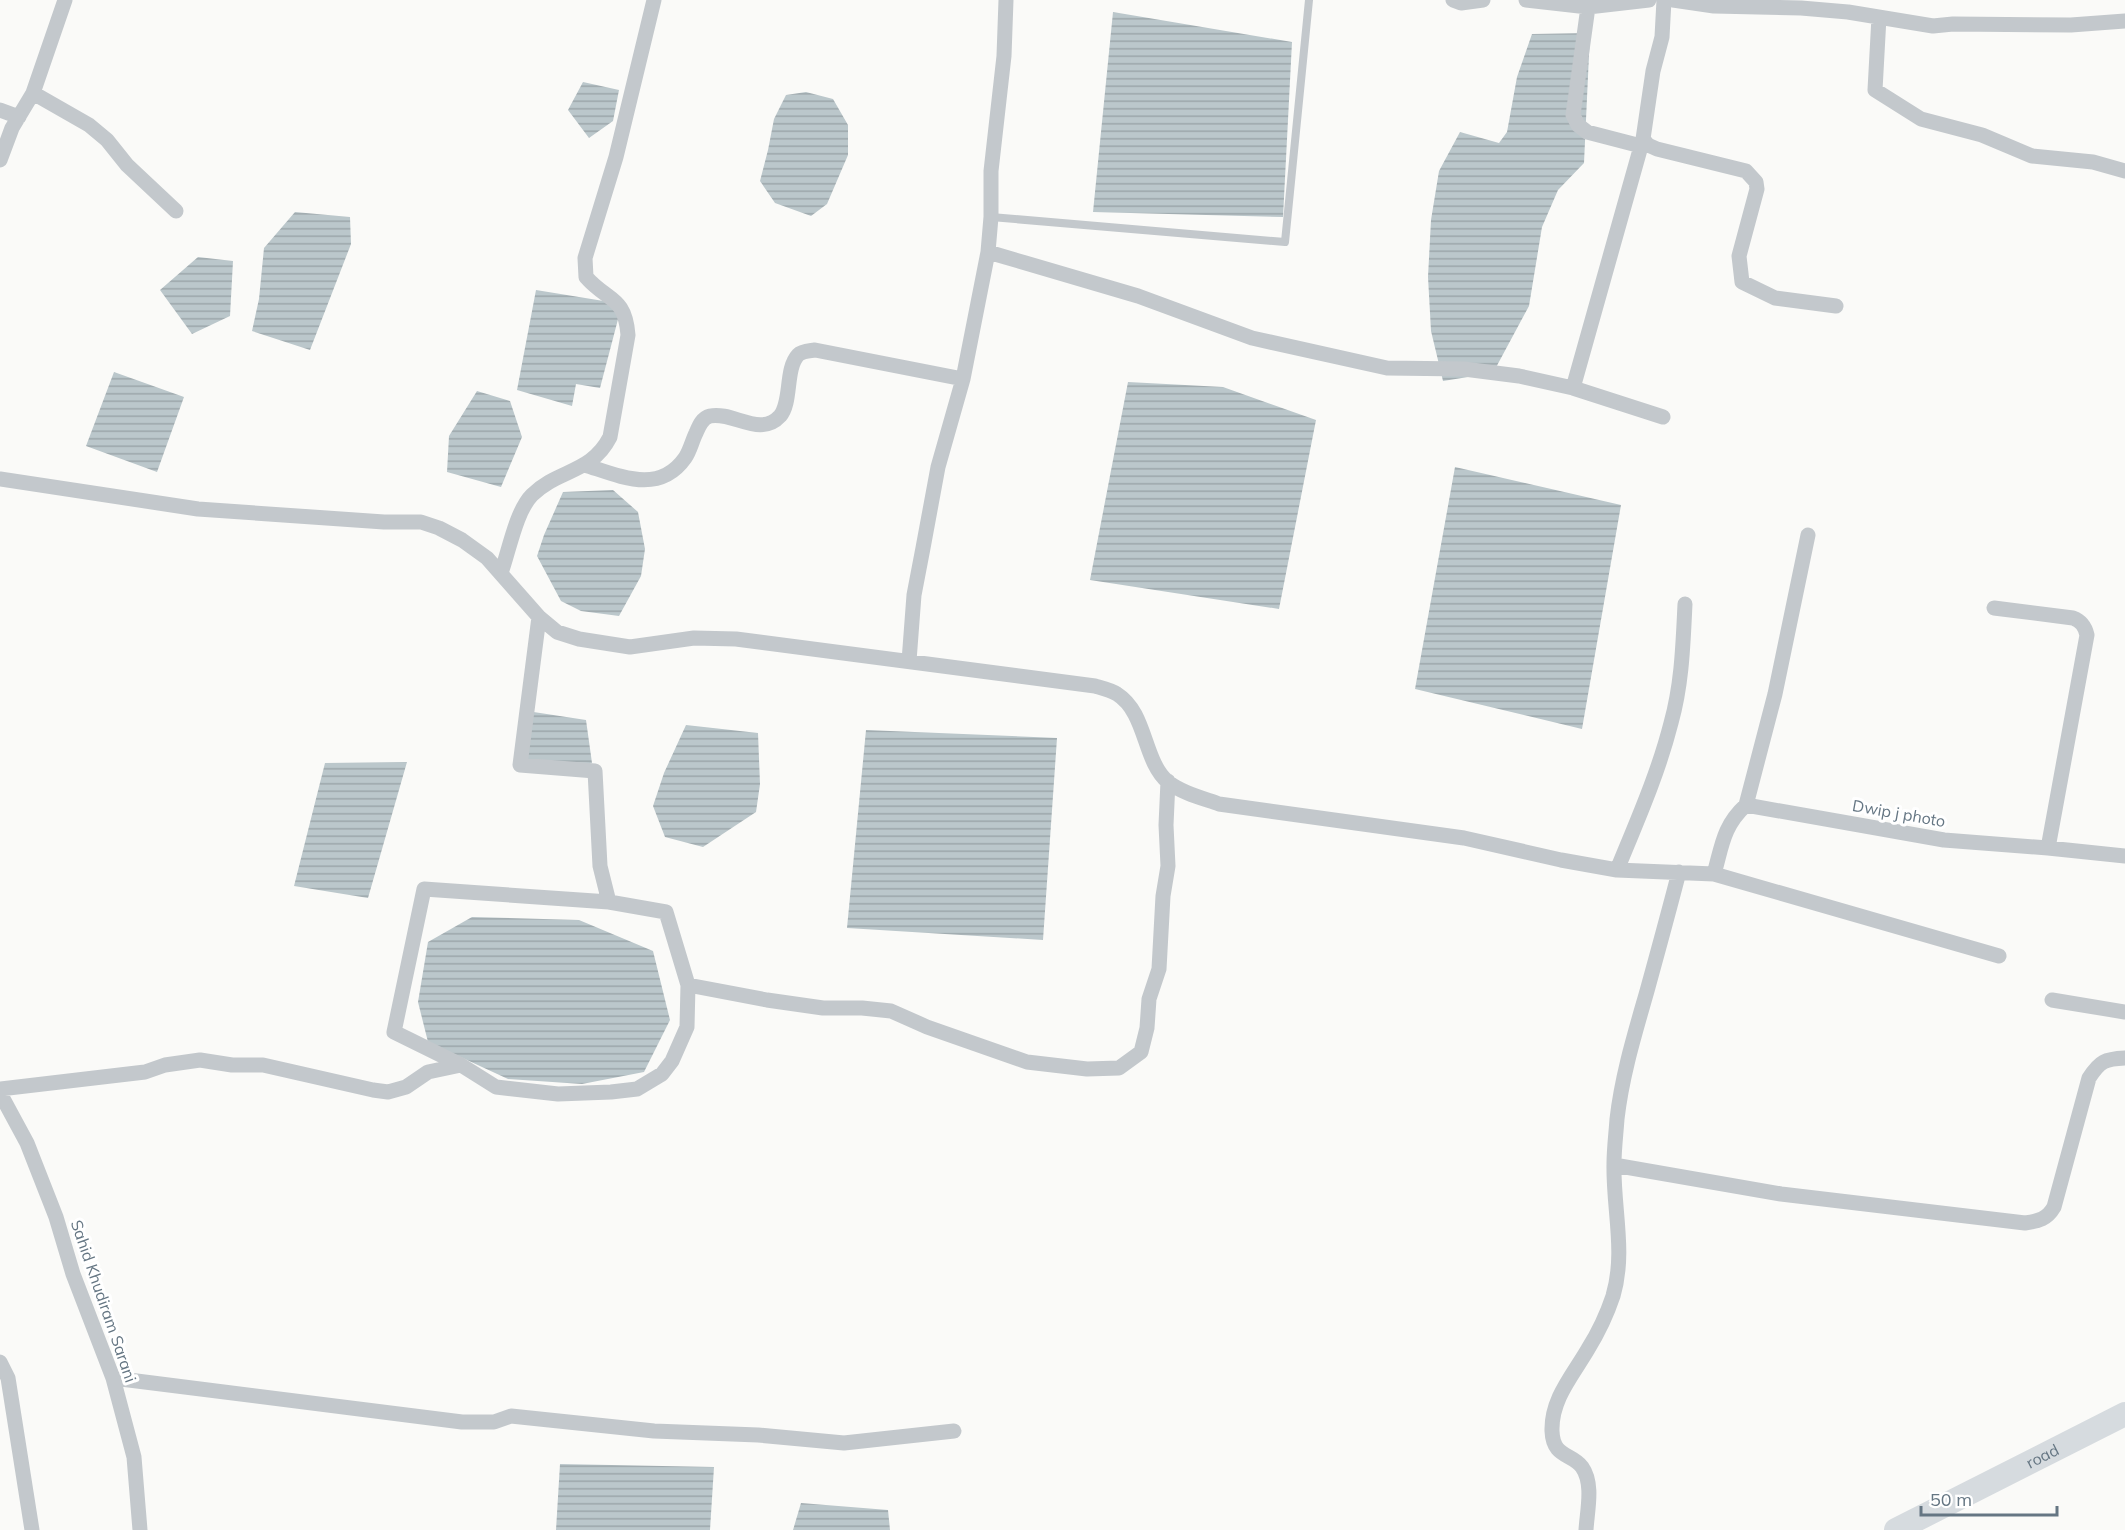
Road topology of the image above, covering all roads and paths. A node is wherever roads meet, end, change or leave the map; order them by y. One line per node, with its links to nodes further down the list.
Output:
1 (65, 0): 15 (street)
2 (654, 0): 28 (street)
3 (1006, 0): 22 (street)
4 (1309, 0): 22 (lane)
5 (1453, 0): 6 (street)
6 (1483, 0)
7 (1526, 0): 12 (street)
8 (1648, 0): 12 (street)
9 (1664, 0): 18 (street)
10 (1673, 0): 11 (street)
11 (1715, 3): 13 (street)
12 (1588, 7): 18 (street)
13 (1879, 17): 14 (street); 20 (street)
14 (2125, 21)
15 (33, 93): 17 (street); 21 (street)
16 (0, 110): 17 (street)
17 (19, 117): 19 (street)
18 (1642, 142): 24 (street); 26 (street)
19 (0, 159)
20 (2125, 171)
21 (176, 211)
22 (991, 217): 23 (street)
23 (988, 252): 25 (street); 26 (street)
24 (1836, 306)
25 (963, 379): 28 (street); 35 (street)
26 (1573, 388): 27 (street)
27 (1663, 417)
28 (585, 465): 31 (street)
29 (0, 479): 31 (street)
30 (1808, 535): 37 (street)
31 (501, 573): 34 (street)
32 (1685, 604): 40 (street)
33 (1994, 608): 38 (street)
34 (539, 617): 35 (street); 43 (street)
35 (909, 661): 36 (street)
36 (1168, 782): 40 (street); 45 (street)
37 (1746, 805): 38 (street, Dwip j photo); 42 (street)
38 (2048, 848): 39 (street, Dwip j photo)
39 (2125, 856)
40 (1617, 870): 41 (street)
41 (1679, 872): 42 (street); 51 (street)
42 (1714, 874): 44 (street)
43 (609, 902): 45 (street); 49 (street)
44 (1998, 956)
45 (688, 985): 49 (street)
46 (2052, 1000): 47 (street)
47 (2125, 1012)
48 (2125, 1058): 51 (street)
49 (461, 1065): 50 (street)
50 (0, 1091): 53 (street, Sahid Khudiram Sarani)
51 (1614, 1165): 59 (street)
52 (0, 1362): 57 (street)
53 (112, 1378): 55 (street); 58 (street, Sahid Khudiram Sarani)
54 (2125, 1414): 56 (main road, road)
55 (954, 1431)
56 (1925, 1523): 60 (main road, road)
57 (32, 1530)
58 (140, 1530)
59 (1586, 1530)
60 (1896, 1530)

